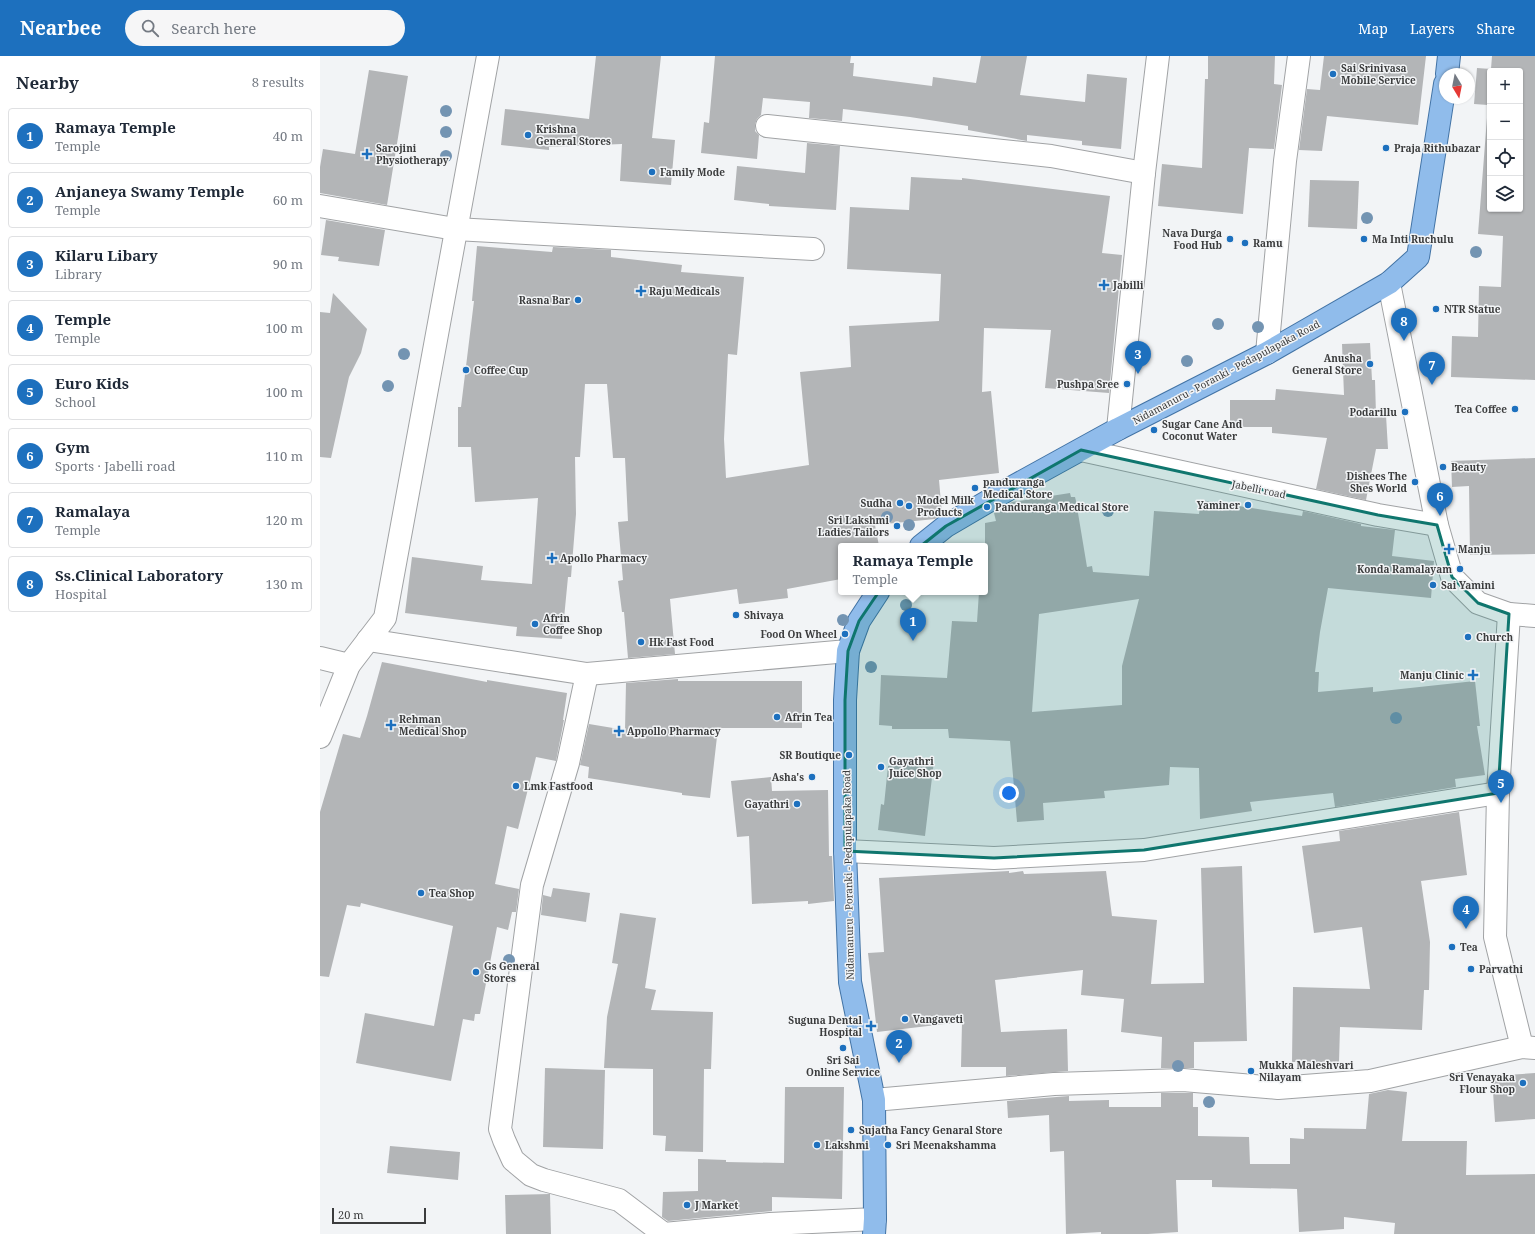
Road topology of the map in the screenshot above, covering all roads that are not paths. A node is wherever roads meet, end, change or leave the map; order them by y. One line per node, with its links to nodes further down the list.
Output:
1 (488, 56): 10 (street)
2 (1158, 56): 8 (street)
3 (1299, 56): 13 (street)
4 (1449, 56): 5 (main road)
5 (1448, 68)
6 (1442, 104): 12 (main road, Nidamanuru - Poranki - Pedapulapaka Road)
7 (767, 126): 8 (street)
8 (1144, 173): 14 (street)
9 (320, 206): 10 (street)
10 (455, 229): 11 (street); 21 (street)
11 (813, 249)
12 (1389, 284): 13 (main road, Nidamanuru - Poranki - Pedapulapaka Road); 16 (street)
13 (1267, 353): 14 (main road, Nidamanuru - Poranki - Pedapulapaka Road)
14 (1118, 428): 15 (main road, Nidamanuru - Poranki - Pedapulapaka Road)
15 (1081, 450): 16 (street, Jabelli road); 17 (main road, Nidamanuru - Poranki - Pedapulapaka Road)
16 (1437, 525): 19 (street)
17 (925, 543)
18 (876, 595): 22 (main road, Nidamanuru - Poranki - Pedapulapaka Road)
19 (1509, 614): 20 (street); 27 (street)
20 (1535, 616)
21 (368, 640): 24 (street); 25 (street)
22 (848, 651): 25 (street); 28 (main road, Nidamanuru - Poranki - Pedapulapaka Road)
23 (320, 658): 24 (street)
24 (349, 665): 26 (street)
25 (587, 674): 32 (street)
26 (320, 737)
27 (1498, 793): 28 (street); 29 (street)
28 (845, 851): 30 (main road, Nidamanuru - Poranki - Pedapulapaka Road)
29 (1529, 1048): 30 (street)
30 (874, 1100): 31 (main road, Nidamanuru - Poranki - Pedapulapaka Road)
31 (874, 1226): 32 (street)
32 (664, 1234)

